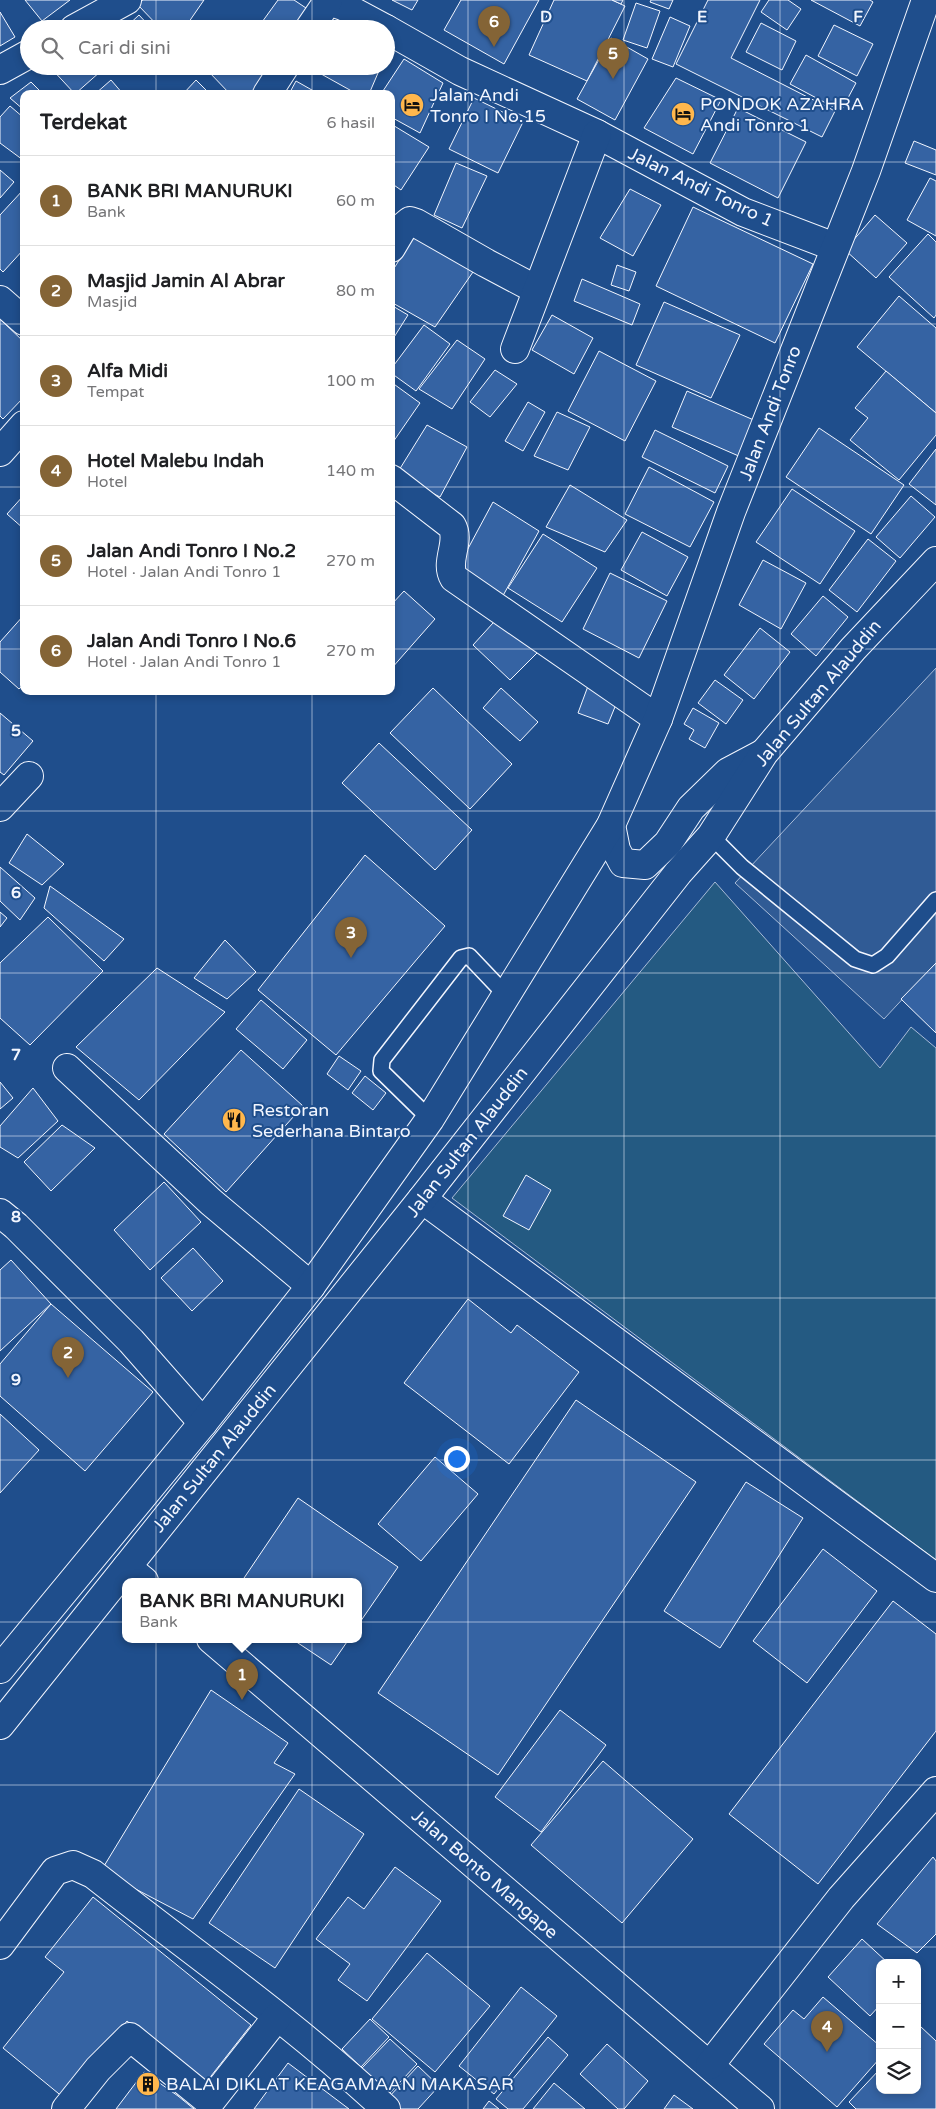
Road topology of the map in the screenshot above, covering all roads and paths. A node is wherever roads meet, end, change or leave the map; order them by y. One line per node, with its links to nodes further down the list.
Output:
1 (127, 0): 4 (street)
2 (926, 0): 14 (street, Jalan Andi Tonro)
3 (327, 1): 5 (street); 6 (street, Jalan Andi Tonro 1)
4 (90, 20)
5 (315, 20)
6 (370, 20)
7 (395, 34): 12 (street, Jalan Andi Tonro 1)
8 (20, 59): 9 (street)
9 (0, 70)
10 (279, 75): 11 (street)
11 (269, 90)
12 (597, 134): 14 (street, Jalan Andi Tonro 1); 15 (street)
13 (395, 241): 15 (street)
14 (836, 247): 23 (street, Jalan Andi Tonro)
15 (537, 290): 18 (street)
16 (0, 300): 17 (street)
17 (20, 318)
18 (515, 349)
19 (20, 430): 20 (street)
20 (0, 452)
21 (395, 482): 23 (street)
22 (936, 561): 24 (street, Jalan Sultan Alauddin)
23 (658, 719): 27 (street, Jalan Andi Tonro)
24 (764, 753): 27 (street); 28 (street, Jalan Sultan Alauddin)
25 (29, 776): 26 (street)
26 (0, 807)
27 (611, 824): 30 (street, Jalan Sultan Alauddin)
28 (711, 836): 29 (lane); 33 (street, Jalan Sultan Alauddin)
29 (936, 900)
30 (499, 989): 32 (street, Jalan Sultan Alauddin); 32 (lane)
31 (67, 1068): 35 (street)
32 (424, 1112): 35 (street, Jalan Sultan Alauddin)
33 (422, 1199): 37 (street, Jalan Sultan Alauddin); 38 (street)
34 (0, 1213): 36 (street)
35 (311, 1286): 36 (street, Jalan Sultan Alauddin)
36 (203, 1423): 41 (street, Jalan Sultan Alauddin)
37 (138, 1576)
38 (936, 1578)
39 (122, 1593): 42 (street, Jalan Sultan Alauddin)
40 (215, 1643): 46 (street, Jalan Bonto Mangape)
41 (0, 1669)
42 (0, 1725)
43 (934, 1798): 46 (street)
44 (0, 1945): 45 (street)
45 (276, 2017): 47 (street); 48 (street)
46 (710, 2065): 49 (street, Jalan Bonto Mangape)
47 (66, 2109)
48 (386, 2109)
49 (760, 2109)

